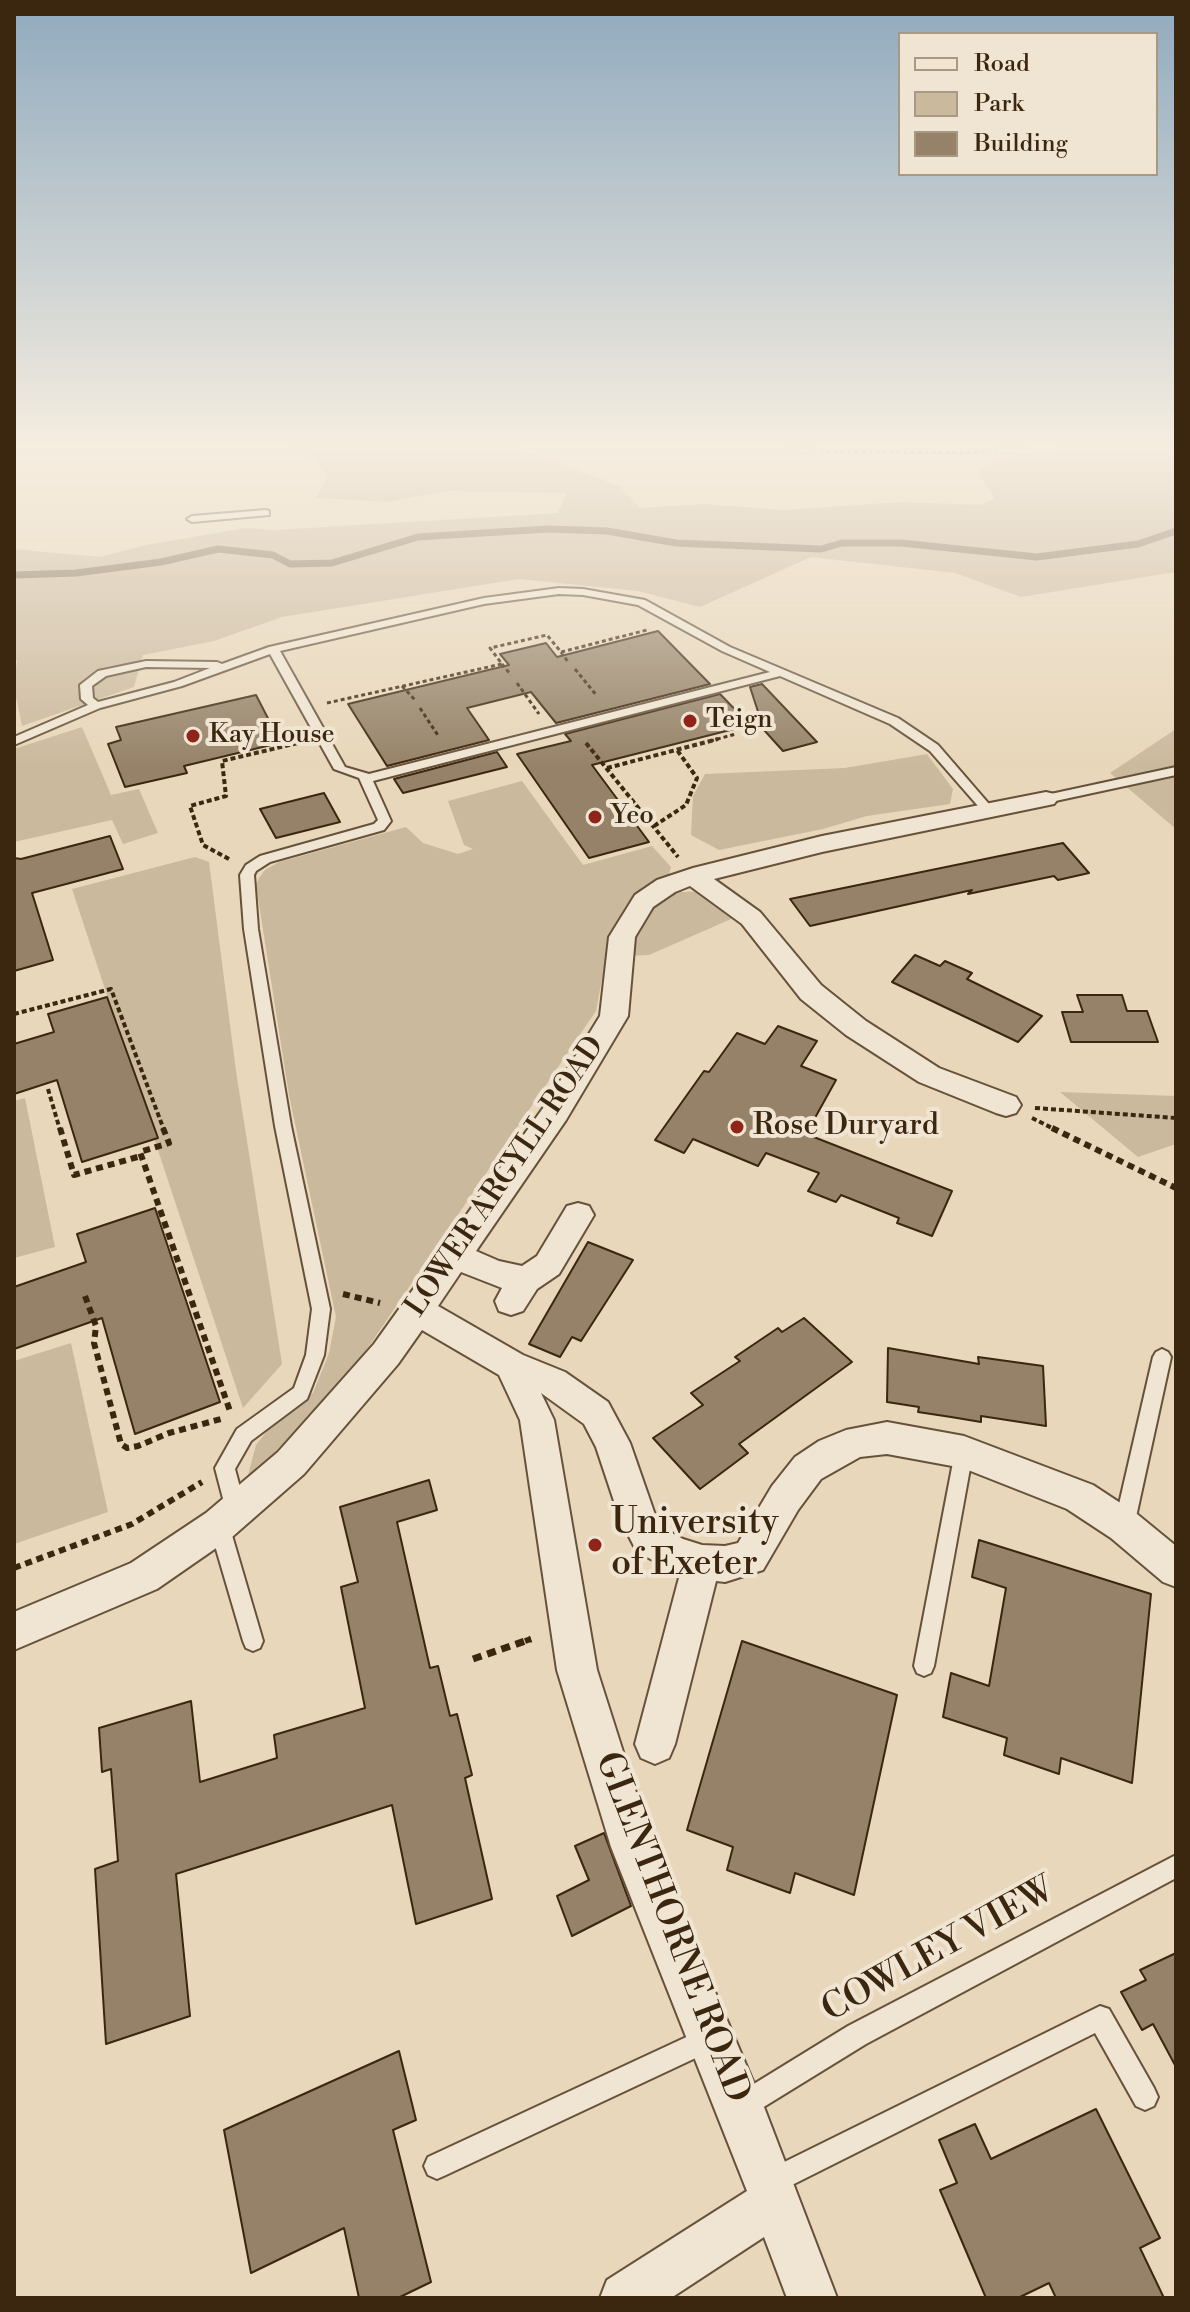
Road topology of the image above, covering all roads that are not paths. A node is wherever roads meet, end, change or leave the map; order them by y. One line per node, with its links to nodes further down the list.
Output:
1 (273, 649): 2 (lane); 3 (lane); 7 (lane)
2 (228, 665): 4 (lane); 4 (lane)
3 (782, 672): 7 (lane); 9 (lane)
4 (96, 706): 5 (lane)
5 (14, 741)
6 (1176, 771): 8 (lane)
7 (366, 779): 18 (lane)
8 (1046, 799): 9 (street, LOWER ARGYLL ROAD)
9 (989, 811): 10 (street, LOWER ARGYLL ROAD)
10 (693, 876): 11 (street); 13 (street, LOWER ARGYLL ROAD)
11 (1006, 1105)
12 (578, 1215): 13 (street)
13 (454, 1255): 14 (street, LOWER ARGYLL ROAD)
14 (416, 1310): 16 (street); 18 (street, LOWER ARGYLL ROAD)
15 (1162, 1357): 19 (lane)
16 (511, 1365): 20 (street); 27 (street, GLENTHORNE ROAD)
17 (964, 1452): 19 (street); 20 (street); 24 (lane)
18 (228, 1517): 22 (street, LOWER ARGYLL ROAD); 23 (lane)
19 (1124, 1526): 21 (street)
20 (702, 1563): 25 (street)
21 (1176, 1569)
22 (14, 1631)
23 (253, 1641)
24 (924, 1666)
25 (655, 1744)
26 (1176, 1866): 29 (lane, COWLEY VIEW)
27 (711, 2037): 29 (street, GLENTHORNE ROAD); 30 (lane)
28 (1145, 2097): 31 (lane)
29 (740, 2107): 31 (street, GLENTHORNE ROAD)
30 (437, 2166)
31 (772, 2192): 32 (street); 33 (street, GLENTHORNE ROAD)
32 (625, 2298)
33 (812, 2298)

